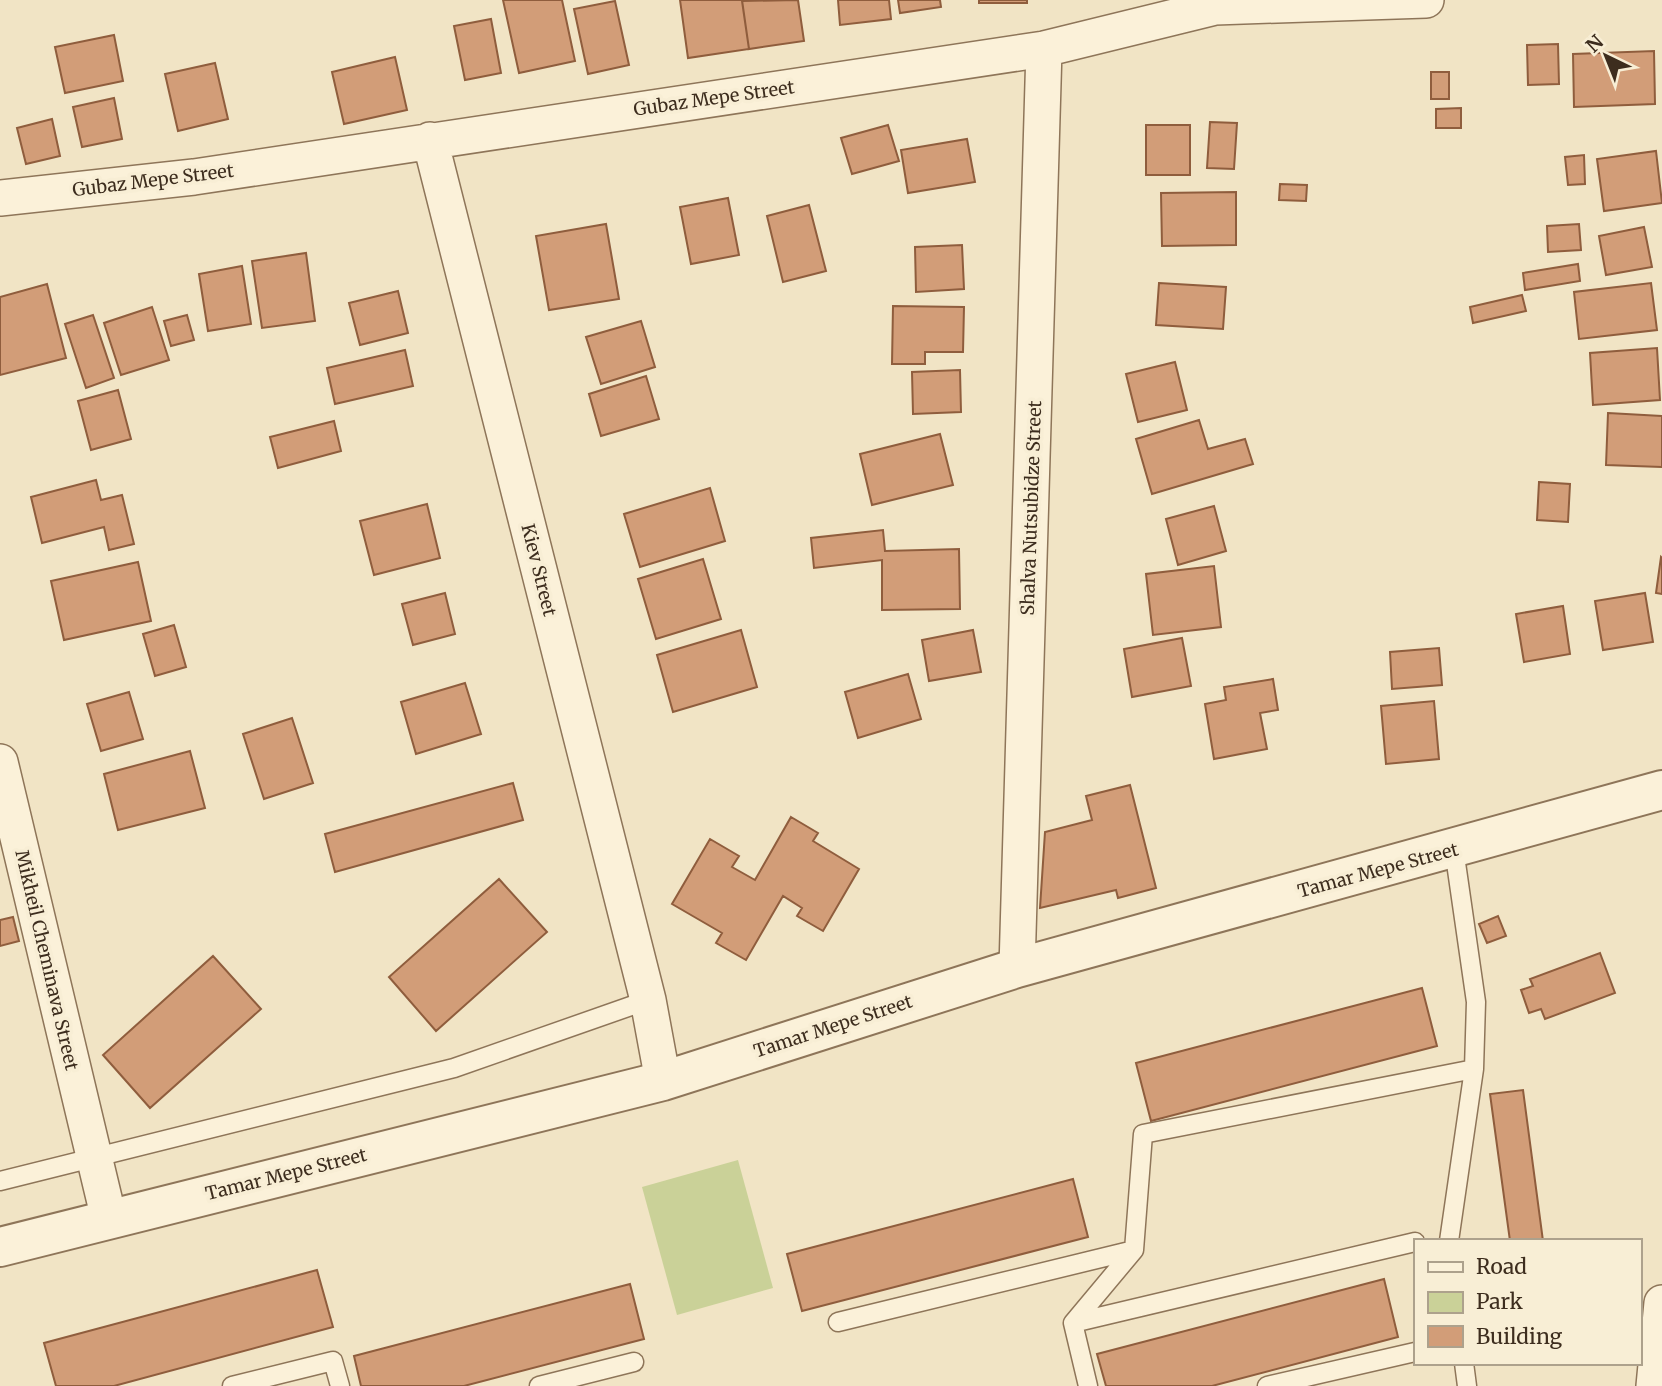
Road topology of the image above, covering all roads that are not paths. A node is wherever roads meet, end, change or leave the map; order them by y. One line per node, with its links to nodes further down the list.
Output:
1 (1426, 0): 2 (street, Gubaz Mepe Street)
2 (1044, 49): 3 (street, Gubaz Mepe Street); 8 (street, Shalva Nutsubidze Street)
3 (430, 140): 4 (street, Gubaz Mepe Street); 9 (street, Kiev Street)
4 (0, 198)
5 (0, 762): 12 (street, Mikheil Cheminava Street)
6 (1662, 790): 7 (street, Tamar Mepe Street)
7 (1454, 849): 8 (street, Tamar Mepe Street); 10 (lane)
8 (1017, 968): 11 (street, Tamar Mepe Street)
9 (648, 1000): 11 (street, Kiev Street); 12 (lane)
10 (1474, 1069): 15 (lane); 18 (lane)
11 (663, 1081): 14 (street, Tamar Mepe Street)
12 (94, 1158): 13 (lane); 14 (street, Mikheil Cheminava Street)
13 (0, 1181)
14 (109, 1219): 17 (street, Tamar Mepe Street)
15 (1448, 1237)
16 (1414, 1242): 21 (lane)
17 (0, 1247)
18 (1134, 1250): 20 (lane); 21 (lane)
19 (1662, 1303): 31 (street)
20 (838, 1322)
21 (1073, 1323): 28 (lane)
22 (1414, 1352): 29 (lane)
23 (634, 1362): 27 (lane)
24 (1464, 1365): 30 (lane)
25 (232, 1386): 26 (lane)
26 (340, 1386)
27 (539, 1386)
28 (1088, 1386)
29 (1267, 1386)
30 (1467, 1386)
31 (1654, 1386)

